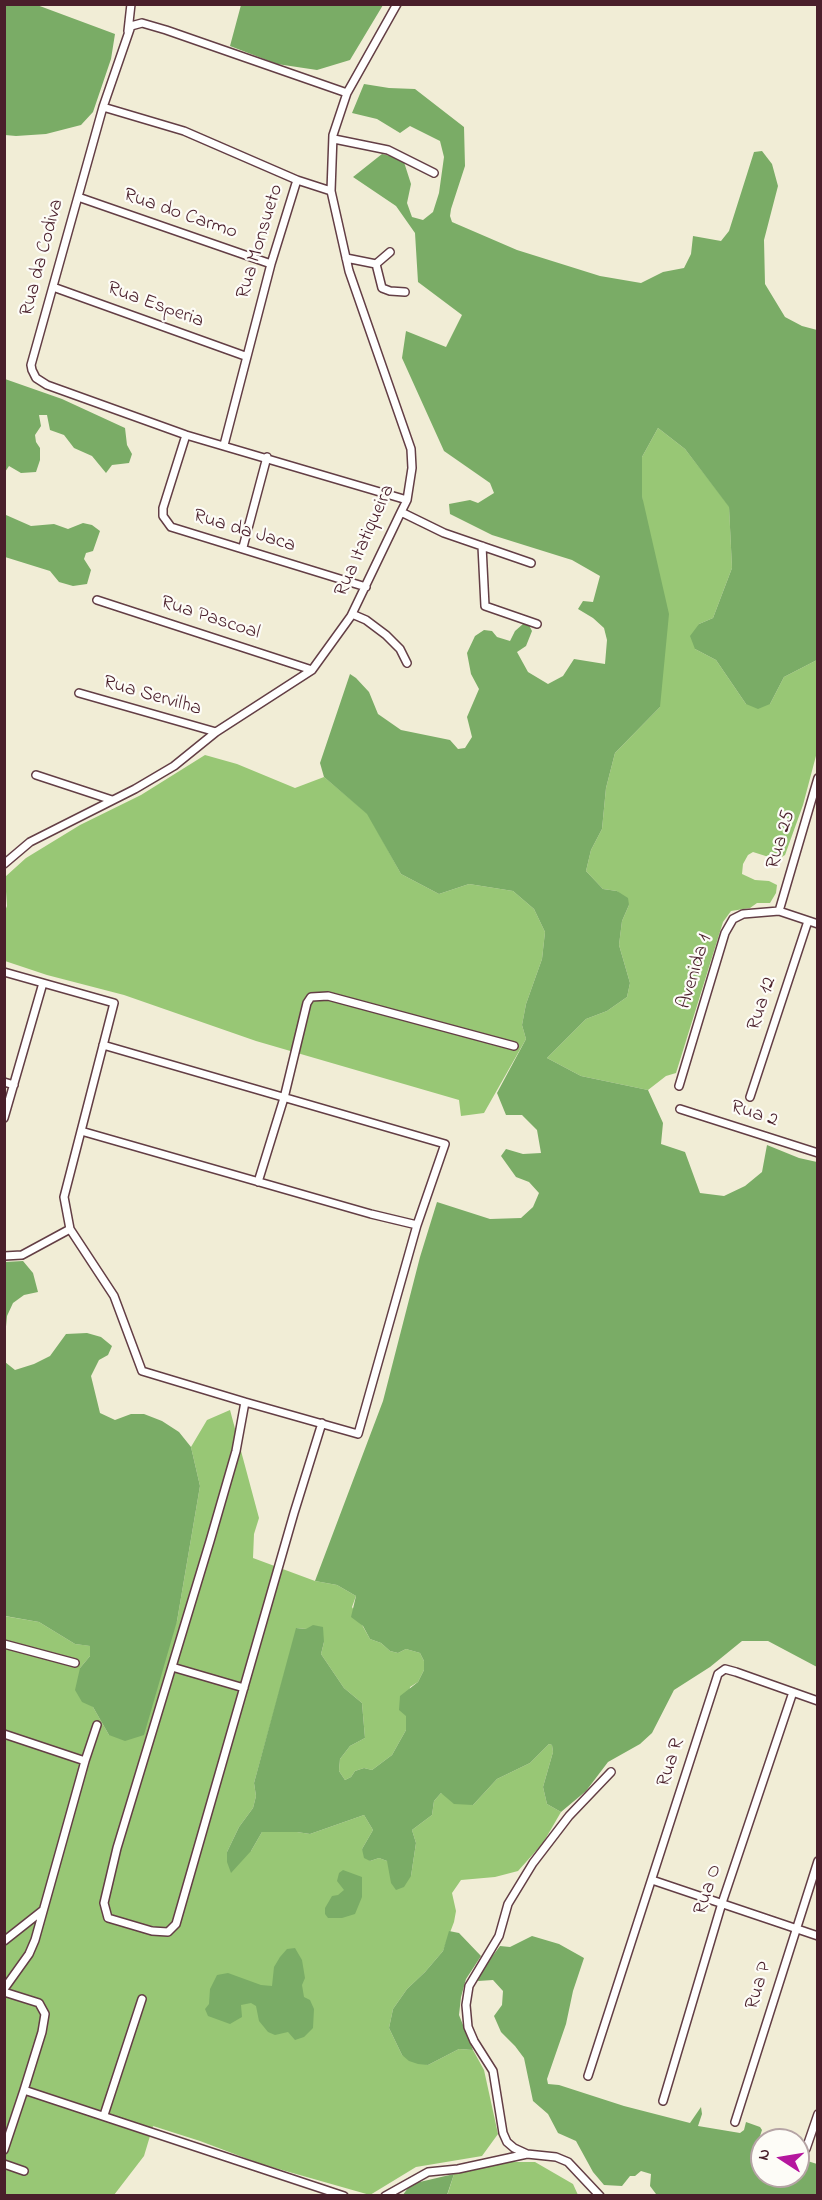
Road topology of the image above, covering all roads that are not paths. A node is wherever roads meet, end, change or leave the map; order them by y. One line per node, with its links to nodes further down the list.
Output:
1 (131, 4): 3 (street, Rua da Codiva)
2 (397, 4): 4 (street, Rua Itatiqueira)
3 (128, 33): 4 (street); 5 (street, Rua da Codiva)
4 (347, 93): 6 (street, Rua Itatiqueira)
5 (103, 107): 8 (street, Rua Monsueto); 10 (street, Rua da Codiva)
6 (334, 139): 7 (street); 9 (street, Rua Itatiqueira)
7 (434, 172)
8 (297, 180): 9 (street); 13 (street, Rua Monsueto)
9 (331, 191): 12 (street, Rua Itatiqueira)
10 (78, 196): 13 (street, Rua do Carmo); 15 (street, Rua da Codiva)
11 (390, 252): 14 (street)
12 (346, 258): 14 (street); 21 (street, Rua Itatiqueira)
13 (271, 264): 17 (street, Rua Monsueto)
14 (376, 264): 16 (street)
15 (53, 287): 17 (street, Rua Esperia); 18 (street, Rua da Codiva)
16 (405, 292)
17 (245, 356): 19 (street, Rua Monsueto)
18 (186, 435): 19 (street, Rua da Codiva); 24 (street, Rua da Jaca)
19 (224, 445): 20 (street, Rua da Codiva)
20 (267, 458): 21 (street, Rua da Codiva); 24 (street)
21 (407, 500): 22 (street, Rua Itatiqueira)
22 (401, 512): 23 (street); 26 (street, Rua Itatiqueira)
23 (482, 546): 25 (street); 29 (street)
24 (243, 547): 26 (street, Rua da Jaca)
25 (531, 562)
26 (366, 587): 28 (street, Rua Itatiqueira)
27 (97, 600): 31 (street, Rua Pascoal)
28 (352, 614): 30 (street); 31 (street, Rua Itatiqueira)
29 (537, 624)
30 (407, 663)
31 (312, 670): 33 (street, Rua Itatiqueira)
32 (79, 693): 33 (street, Rua Servilha)
33 (216, 732): 36 (street, Rua Itatiqueira)
34 (36, 775): 36 (street)
35 (818, 778): 38 (street, Rua 25)
36 (112, 800): 37 (street, Rua Itatiqueira)
37 (4, 864)
38 (779, 911): 39 (street, Avenida 1); 47 (street, Avenida 1)
39 (808, 921): 40 (street, Avenida 1); 48 (street, Rua 12)
40 (818, 924)
41 (4, 972): 42 (street)
42 (43, 983): 43 (street); 46 (street)
43 (103, 1045): 49 (street); 52 (street)
44 (514, 1046): 49 (street)
45 (4, 1082): 46 (street)
46 (14, 1085): 51 (street)
47 (679, 1086)
48 (750, 1097)
49 (284, 1098): 54 (street); 55 (street)
50 (680, 1109): 53 (street, Rua 2)
51 (4, 1118)
52 (81, 1131): 54 (street); 56 (street)
53 (818, 1153)
54 (258, 1182): 55 (street)
55 (417, 1225): 59 (street)
56 (70, 1229): 57 (street); 58 (street)
57 (4, 1257)
58 (245, 1402): 59 (street); 62 (street)
59 (322, 1423): 63 (street)
60 (4, 1644): 61 (street)
61 (75, 1663)
62 (172, 1667): 63 (street); 63 (street)
63 (244, 1688)
64 (793, 1692): 65 (street); 71 (street, Rua R); 72 (street, Rua O)
65 (818, 1701)
66 (97, 1725): 68 (street)
67 (4, 1734): 68 (street)
68 (85, 1761): 73 (street)
69 (611, 1772): 87 (street)
70 (818, 1861): 74 (street, Rua P)
71 (652, 1880): 72 (street); 79 (street)
72 (722, 1903): 74 (street); 81 (street, Rua O)
73 (44, 1909): 76 (street); 77 (street)
74 (796, 1927): 75 (street); 84 (street, Rua P)
75 (818, 1935)
76 (4, 1941)
77 (4, 1990): 80 (street)
78 (142, 1999): 83 (street)
79 (588, 2076)
80 (24, 2090): 83 (street); 86 (street)
81 (663, 2101)
82 (818, 2114): 85 (street)
83 (104, 2115): 90 (street)
84 (735, 2122)
85 (810, 2137)
86 (4, 2150)
87 (527, 2154): 91 (street); 92 (street)
88 (4, 2164): 89 (street)
89 (24, 2171)
90 (344, 2196)
91 (385, 2196)
92 (600, 2196)

